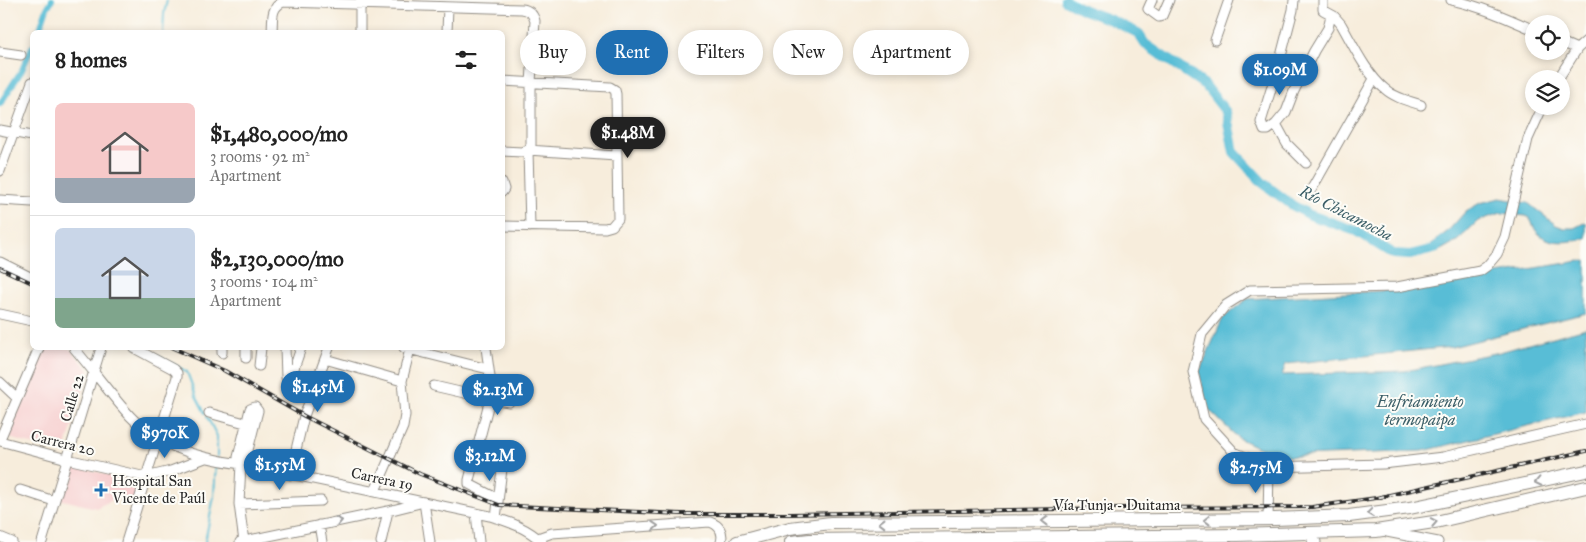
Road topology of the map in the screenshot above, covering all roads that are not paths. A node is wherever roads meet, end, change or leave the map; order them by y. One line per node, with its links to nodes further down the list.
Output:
1 (1152, 0): 2 (street)
2 (1169, 0)
3 (1229, 0): 14 (street)
4 (1294, 0): 27 (street)
5 (1323, 0): 9 (street)
6 (1451, 0): 10 (street)
7 (360, 4): 8 (street); 11 (street); 12 (street)
8 (448, 7): 13 (street); 23 (street)
9 (1331, 15): 21 (street); 27 (street)
10 (1525, 26)
11 (272, 30)
12 (360, 30)
13 (447, 30)
14 (1215, 40)
15 (1586, 41): 17 (street)
16 (1570, 46): 17 (street)
17 (1577, 49): 20 (street)
18 (0, 52): 19 (street)
19 (22, 55)
20 (1564, 70)
21 (1374, 79): 25 (street); 36 (street)
22 (505, 81): 23 (street)
23 (531, 83): 31 (street); 33 (street)
24 (30, 88): 29 (street)
25 (1421, 105)
26 (1539, 115): 75 (street)
27 (1276, 124): 34 (street)
28 (0, 130): 29 (street)
29 (14, 133): 30 (street); 35 (street)
30 (30, 136)
31 (528, 150): 32 (street); 33 (street); 40 (street)
32 (505, 152)
33 (616, 156): 40 (street)
34 (1306, 163)
35 (0, 170)
36 (1310, 192)
37 (0, 200): 38 (street)
38 (30, 202)
39 (505, 226): 40 (street)
40 (530, 227)
41 (0, 262): 42 (street)
42 (30, 277)
43 (0, 314): 44 (street)
44 (30, 321)
45 (39, 350): 65 (street)
46 (76, 350): 61 (street, Carrera 19)
47 (100, 350): 61 (street, Calle 22)
48 (138, 350): 70 (street)
49 (246, 350): 57 (street)
50 (261, 350): 59 (street)
51 (285, 350): 52 (street)
52 (299, 350)
53 (328, 350): 58 (street)
54 (407, 350): 62 (street)
55 (415, 350): 60 (street)
56 (486, 350): 60 (street)
57 (246, 358)
58 (325, 359): 62 (street); 78 (street)
59 (259, 366)
60 (488, 369): 66 (street)
61 (94, 371): 70 (street, Carrera 19); 73 (street, Calle 22)
62 (402, 381): 82 (street)
63 (0, 382): 65 (street)
64 (434, 386): 66 (street)
65 (17, 398): 71 (street)
66 (490, 399): 67 (street); 83 (street)
67 (509, 402)
68 (208, 413): 74 (street)
69 (1586, 424): 75 (street)
70 (159, 438): 72 (street, Carrera 19); 79 (street)
71 (0, 440): 73 (street, Carrera 20)
72 (207, 458): 74 (street, Carrera 19); 79 (street, Carrera 20)
73 (67, 459): 79 (street, Carrera 20); 84 (street, Calle 22)
74 (240, 464): 78 (street, Carrera 19); 87 (street)
75 (1269, 467): 91 (street)
76 (502, 469): 83 (street)
77 (1586, 472): 91 (highway, Vía Tunja - Duitama, one-way to 91)
78 (290, 475): 82 (street, Carrera 19)
79 (146, 478): 102 (street)
80 (1586, 487): 93 (highway, Vía Tunja - Duitama, one-way to 80)
81 (20, 490): 84 (street)
82 (375, 491): 86 (street, Carrera 19)
83 (498, 499): 90 (street)
84 (54, 501): 101 (street, Calle 22)
85 (321, 501): 87 (street)
86 (424, 502): 88 (street); 89 (street, Carrera 19); 106 (street)
87 (239, 504): 103 (street)
88 (388, 511): 92 (street, one-way to 88); 105 (street)
89 (476, 513): 90 (street, Carrera 19); 107 (street)
90 (496, 518): 98 (street, Carrera 19)
91 (1268, 520): 109 (highway, Vía Tunja - Duitama, one-way to 109)
92 (319, 525): 103 (street); 104 (street)
93 (1376, 531): 96 (highway, Vía Tunja - Duitama); 111 (street)
94 (0, 537): 100 (street)
95 (1254, 538): 96 (highway, Vía Tunja - Duitama); 97 (highway, Vía Tunja - Duitama)
96 (1314, 538)
97 (1202, 539): 99 (highway, Vía Tunja - Duitama)
98 (540, 540): 108 (street, one-way to 108)
99 (853, 541): 110 (highway, Vía Tunja - Duitama)
100 (12, 542)
101 (42, 542)
102 (126, 542)
103 (243, 542)
104 (322, 542)
105 (381, 542)
106 (430, 542)
107 (479, 542)
108 (721, 542)
109 (737, 542)
110 (791, 542)
111 (1438, 542)

